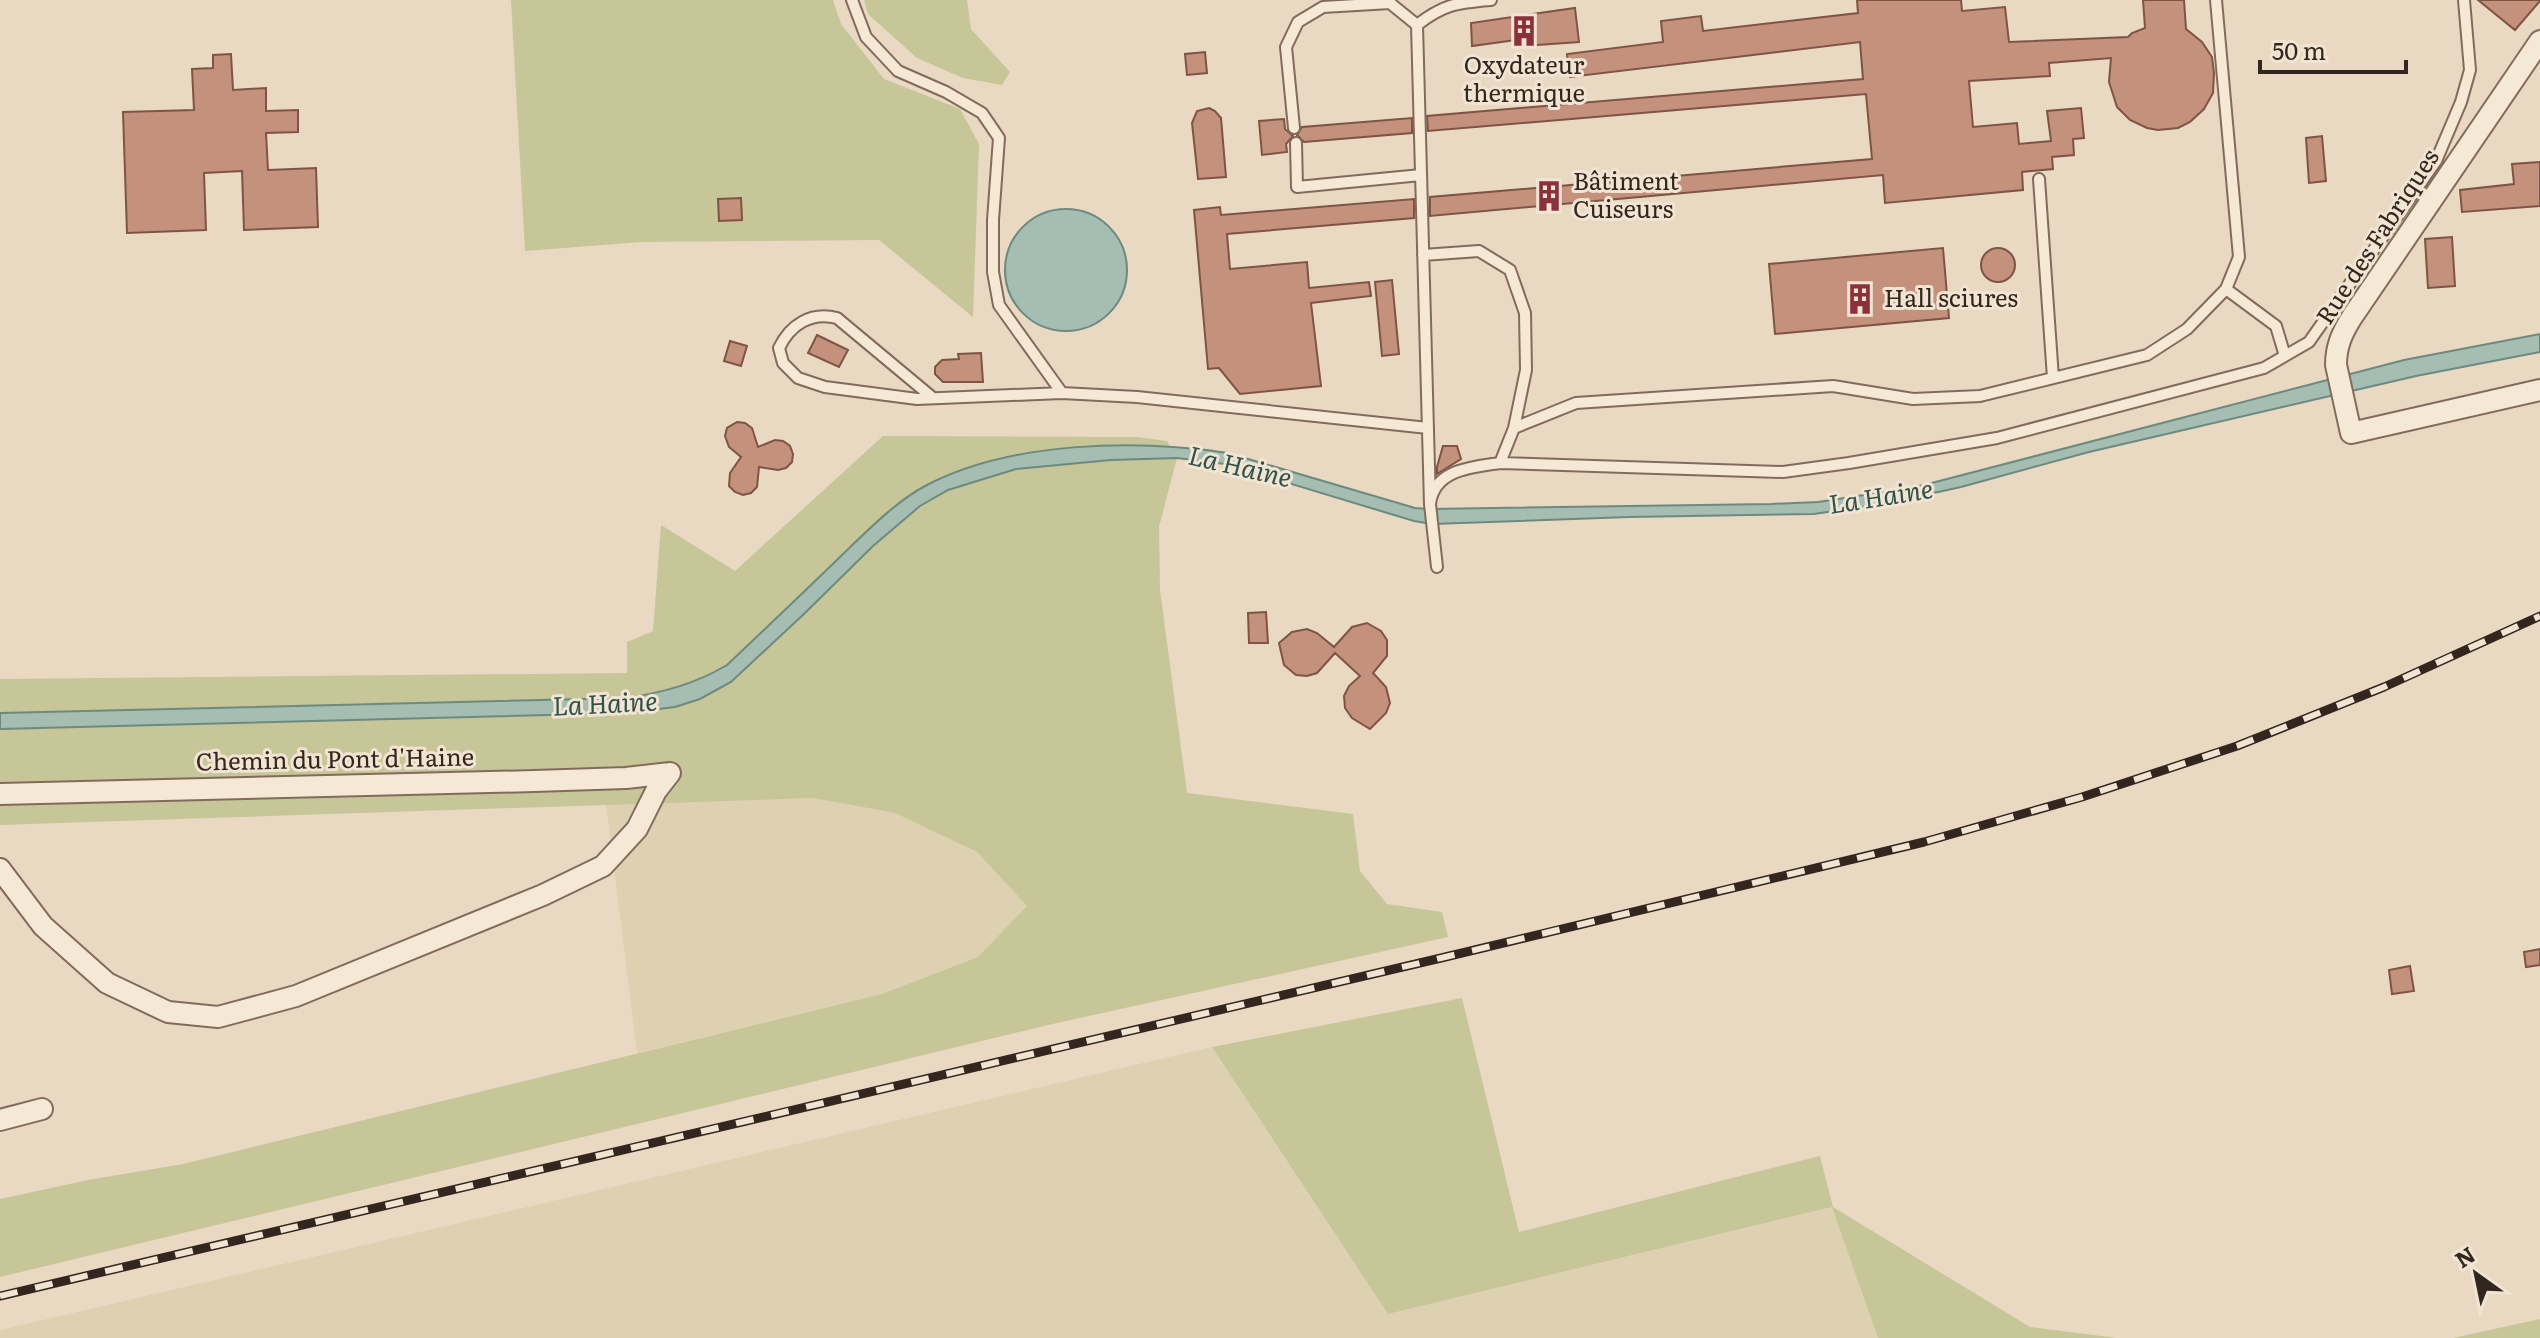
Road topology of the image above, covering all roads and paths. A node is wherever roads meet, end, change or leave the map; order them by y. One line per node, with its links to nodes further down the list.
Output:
1 (852, 0): 17 (lane)
2 (1491, 0): 6 (lane)
3 (2216, 0): 13 (lane)
4 (2464, 0): 14 (lane)
5 (1390, 1): 6 (lane); 8 (lane)
6 (1417, 25): 10 (lane)
7 (2540, 41): 16 (street, Rue des Fabriques)
8 (1294, 128)
9 (1296, 143): 10 (lane)
10 (1421, 175): 12 (lane)
11 (2039, 179): 15 (lane)
12 (1423, 255): 19 (lane); 20 (lane)
13 (2226, 289): 14 (lane); 15 (lane)
14 (2285, 356): 21 (lane)
15 (2053, 378): 20 (lane)
16 (2540, 390)
17 (1062, 393): 18 (lane); 19 (lane)
18 (933, 398): 18 (lane)
19 (1428, 428): 22 (lane)
20 (1514, 428): 21 (lane)
21 (1500, 463): 22 (lane)
22 (1430, 504): 23 (lane)
23 (1437, 567)
24 (0, 794): 25 (street, Chemin du Pont d'Haine)
25 (0, 869)
26 (42, 1109): 27 (street)
27 (0, 1120)

